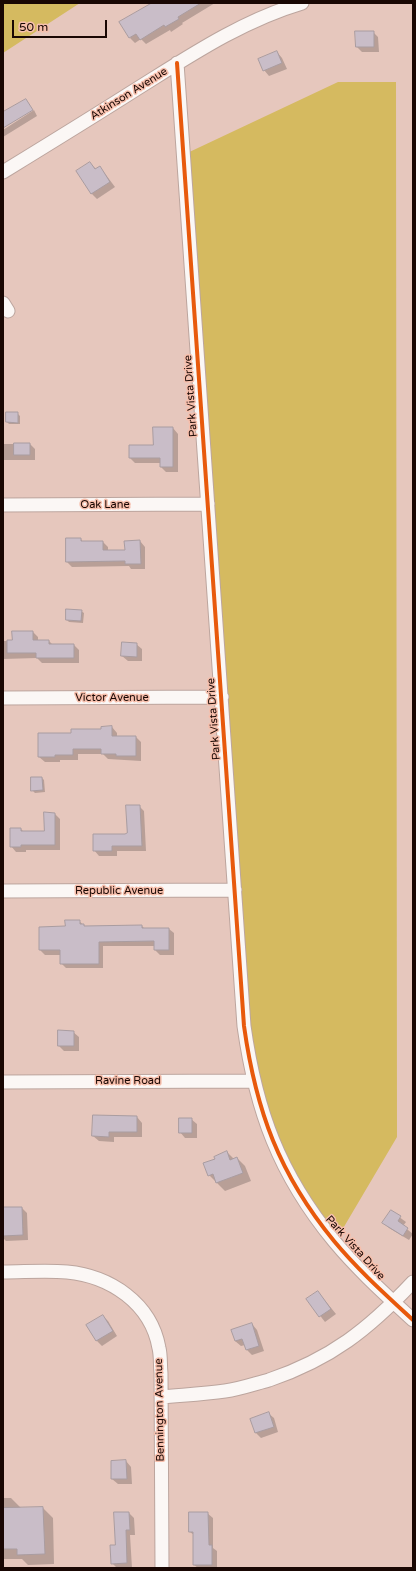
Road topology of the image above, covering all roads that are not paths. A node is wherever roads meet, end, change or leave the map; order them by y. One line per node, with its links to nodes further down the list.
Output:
1 (302, 3): 2 (street, Atkinson Avenue)
2 (177, 63): 3 (street, Atkinson Avenue); 4 (street, Park Vista Drive)
3 (3, 172)
4 (208, 504): 5 (street, Oak Lane); 6 (street, Park Vista Drive)
5 (3, 505)
6 (222, 697): 7 (street, Victor Avenue); 8 (street, Park Vista Drive)
7 (3, 698)
8 (235, 890): 9 (street, Republic Avenue); 10 (street, Park Vista Drive)
9 (3, 892)
10 (254, 1081): 11 (street, Ravine Road); 14 (street, Park Vista Drive)
11 (3, 1082)
12 (3, 1272): 16 (street, Bennington Avenue)
13 (413, 1282): 14 (street)
14 (394, 1302): 15 (street, Park Vista Drive); 16 (street)
15 (413, 1320)
16 (161, 1397): 17 (street, Bennington Avenue)
17 (162, 1568)

